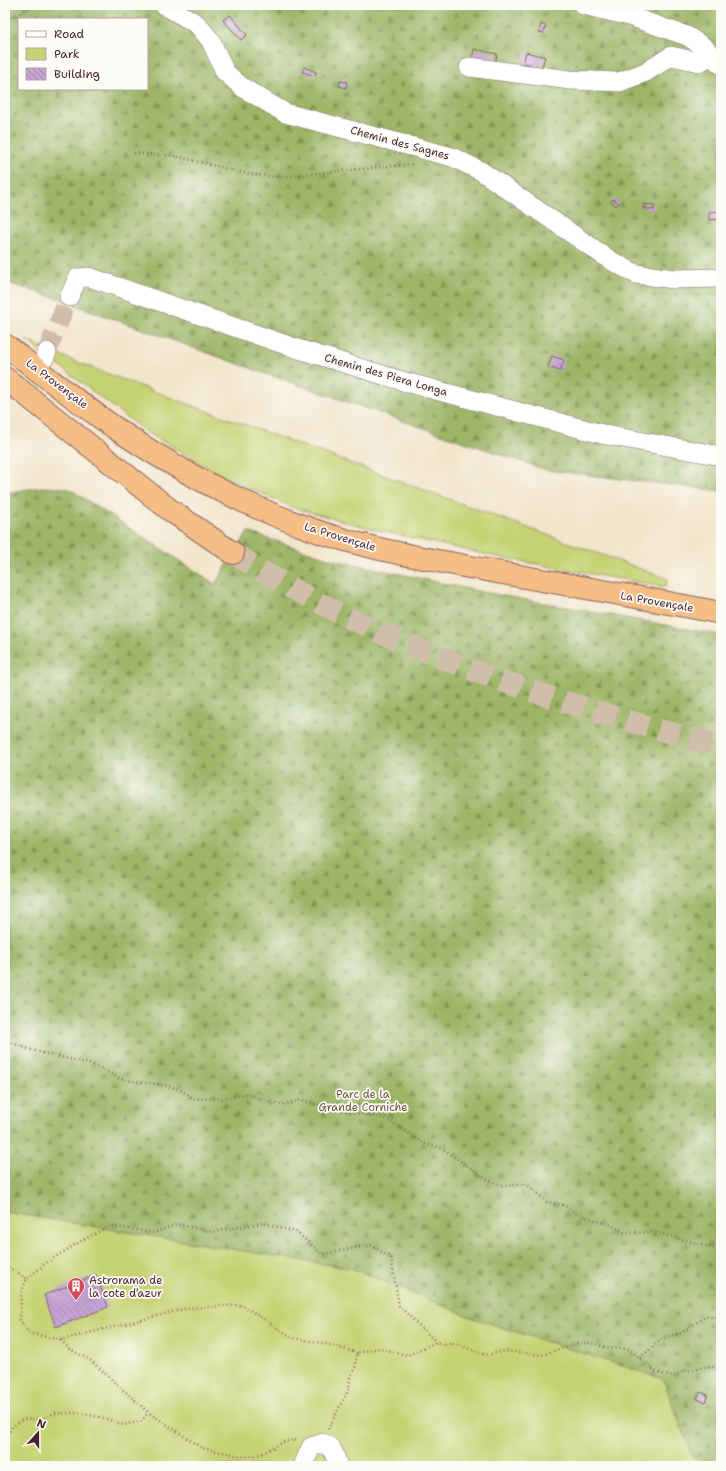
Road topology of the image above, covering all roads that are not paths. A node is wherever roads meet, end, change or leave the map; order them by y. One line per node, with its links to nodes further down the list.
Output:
1 (164, 5): 5 (street, Chemin des Sagnes)
2 (583, 5): 3 (street)
3 (716, 60): 4 (street)
4 (469, 67)
5 (721, 278)
6 (69, 297): 9 (street, Chemin des Piera Longa)
7 (5, 345): 11 (highway, La Provençale)
8 (5, 378): 10 (highway)
9 (721, 456)
10 (233, 553)
11 (721, 613)
12 (302, 1466): 13 (street)
13 (338, 1466)

